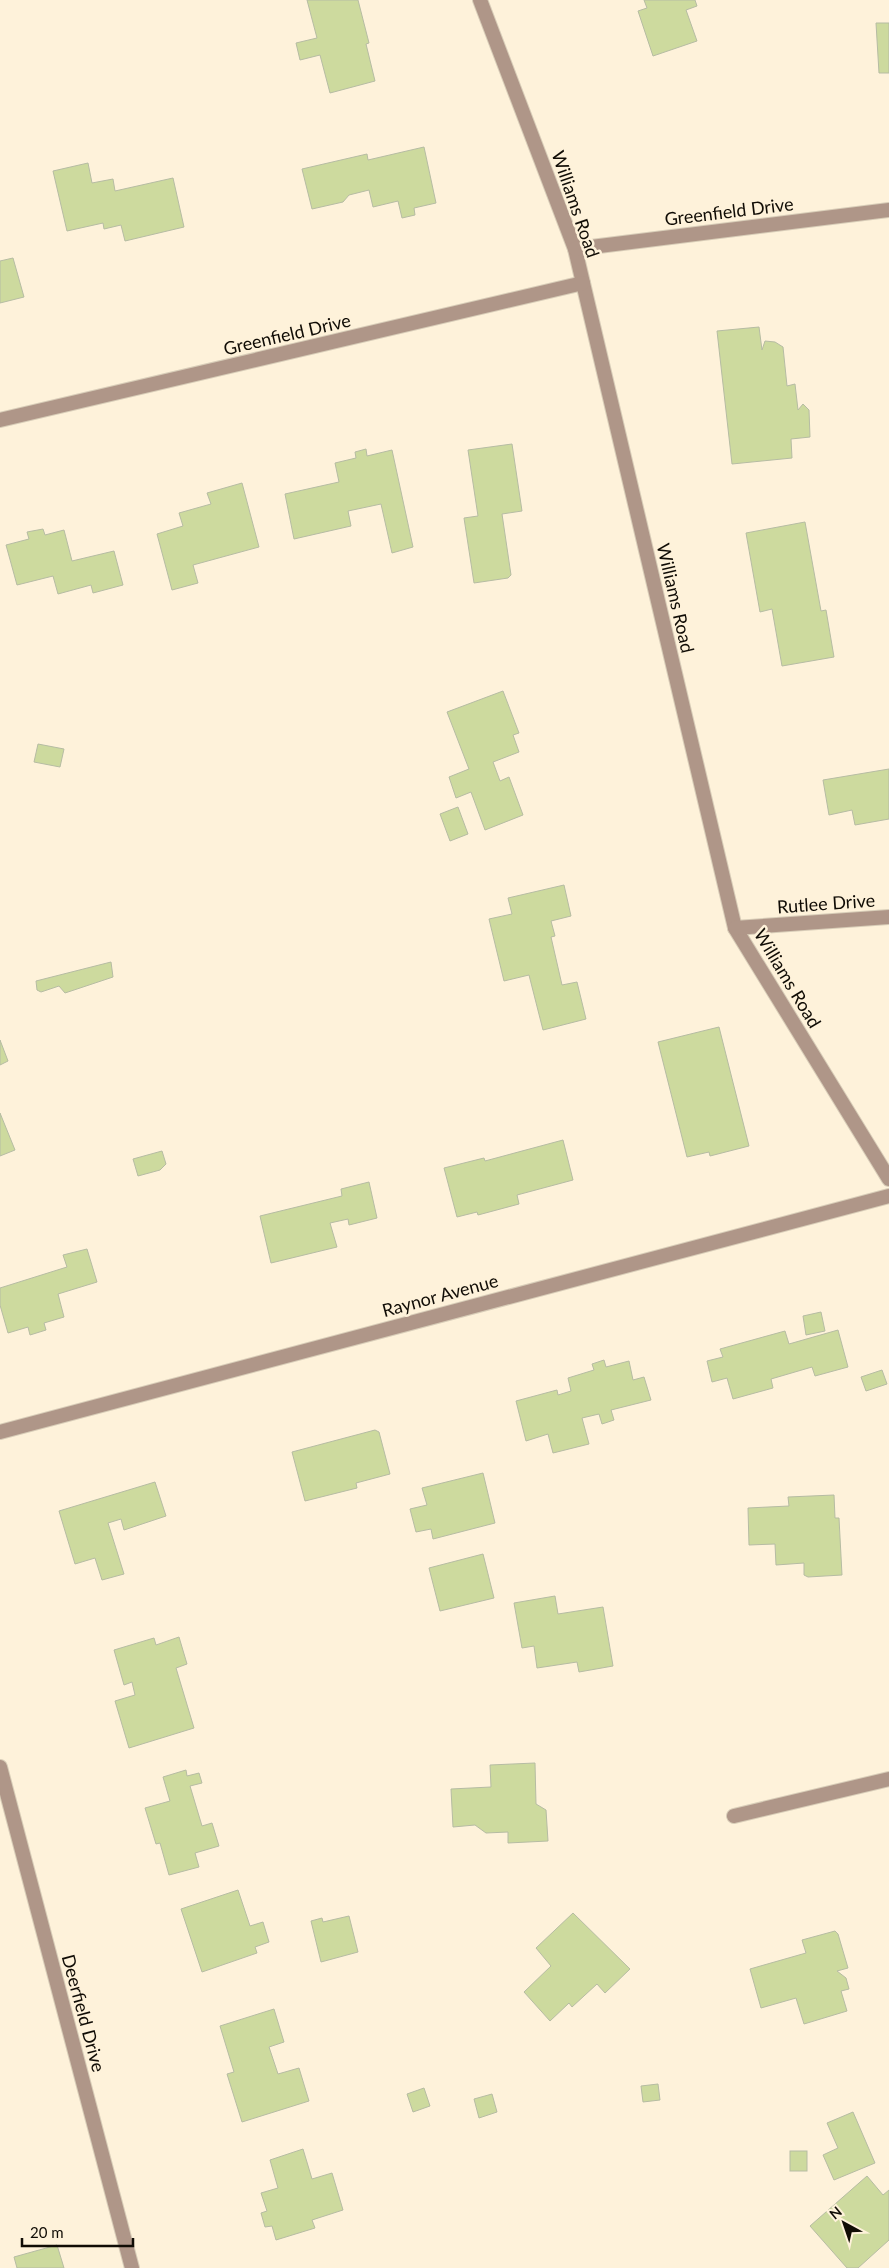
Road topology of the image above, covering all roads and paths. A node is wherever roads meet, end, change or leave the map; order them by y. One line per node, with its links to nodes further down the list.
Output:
1 (480, 0): 3 (street, Williams Road)
2 (889, 210): 3 (street, Greenfield Drive)
3 (575, 249): 4 (street, Williams Road)
4 (583, 283): 5 (street, Greenfield Drive); 7 (street, Williams Road)
5 (0, 420)
6 (889, 917): 7 (street, Rutlee Drive)
7 (735, 928): 8 (street, Williams Road)
8 (889, 1179)
9 (889, 1196): 10 (street, Raynor Avenue)
10 (0, 1432)
11 (0, 1767): 14 (street, Deerfield Drive)
12 (889, 1779): 13 (street)
13 (734, 1816)
14 (132, 2268)

